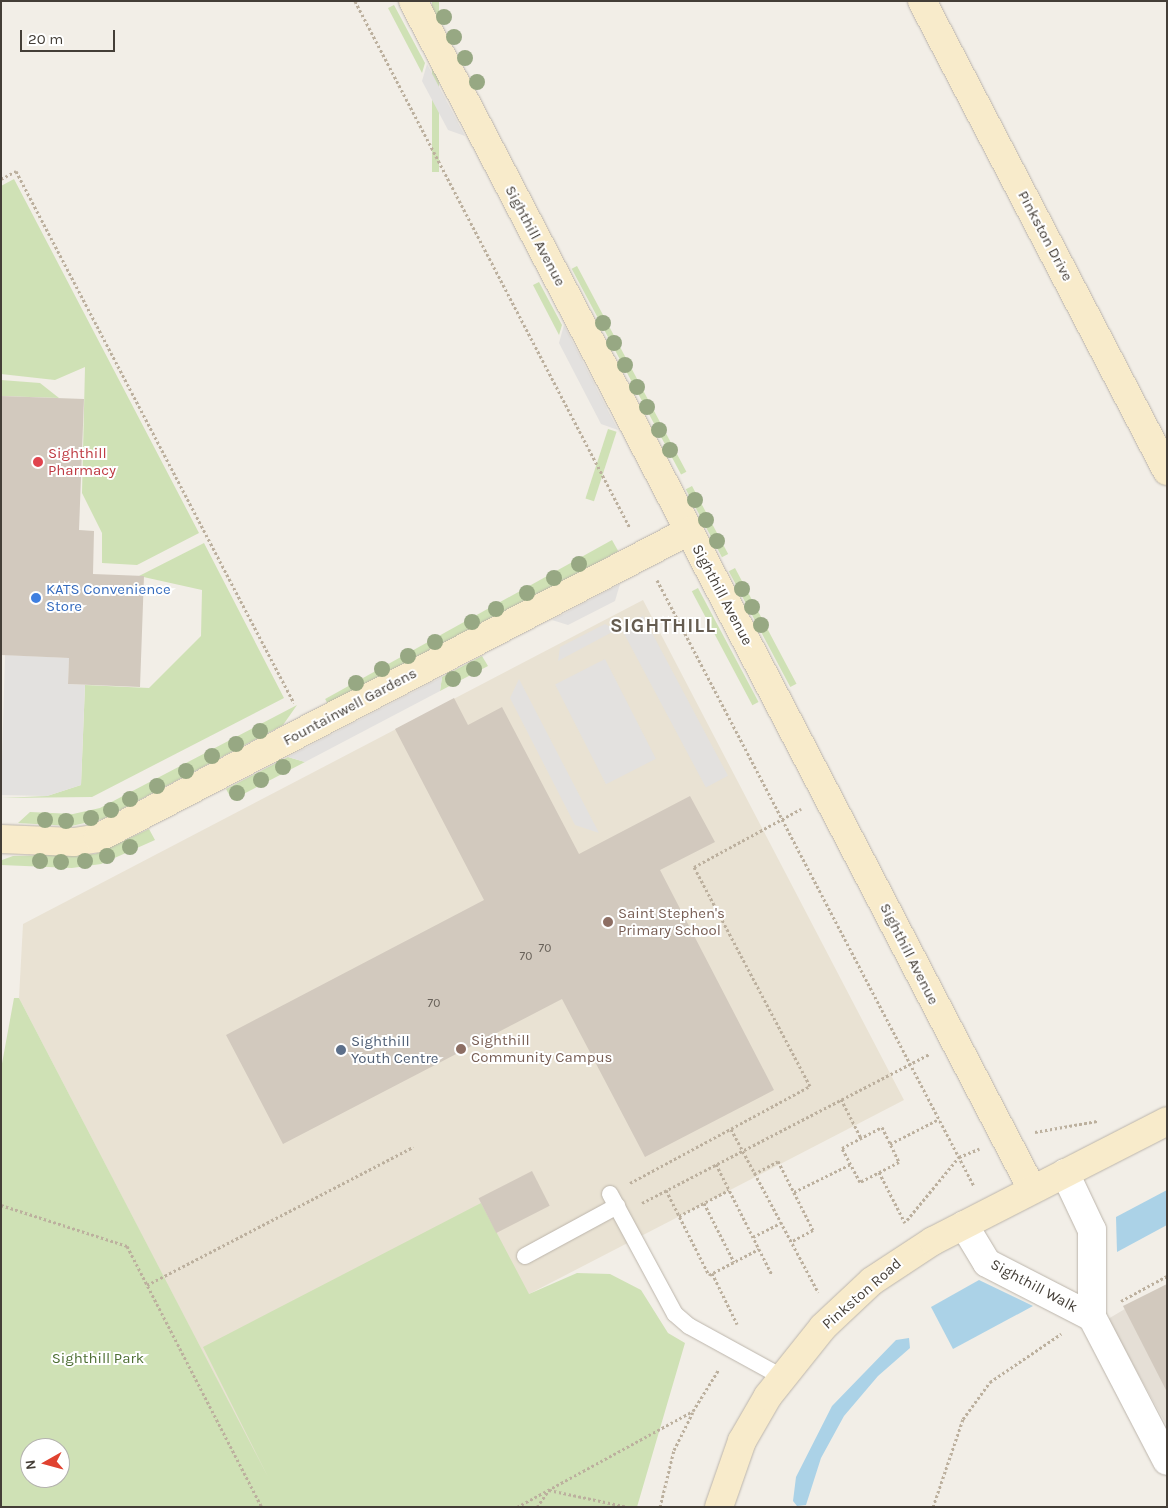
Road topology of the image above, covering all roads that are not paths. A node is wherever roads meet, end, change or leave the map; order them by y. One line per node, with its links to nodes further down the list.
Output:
1 (413, 1): 4 (street, Sighthill Avenue)
2 (922, 1): 3 (street, Pinkston Drive)
3 (1167, 471)
4 (689, 531): 5 (street, Fountainwell Gardens); 8 (street, Sighthill Avenue)
5 (1, 839)
6 (1167, 1121): 7 (street, Pinkston Road)
7 (1065, 1173): 8 (street, Pinkston Road); 11 (street, Sighthill Walk)
8 (1032, 1189): 9 (street, Pinkston Road)
9 (964, 1225): 11 (street, Sighthill Walk); 12 (street, Pinkston Road)
10 (525, 1256): 12 (lane)
11 (1092, 1317): 13 (street, Sighthill Walk)
12 (782, 1377): 14 (street, Pinkston Road)
13 (1167, 1461)
14 (719, 1507)

